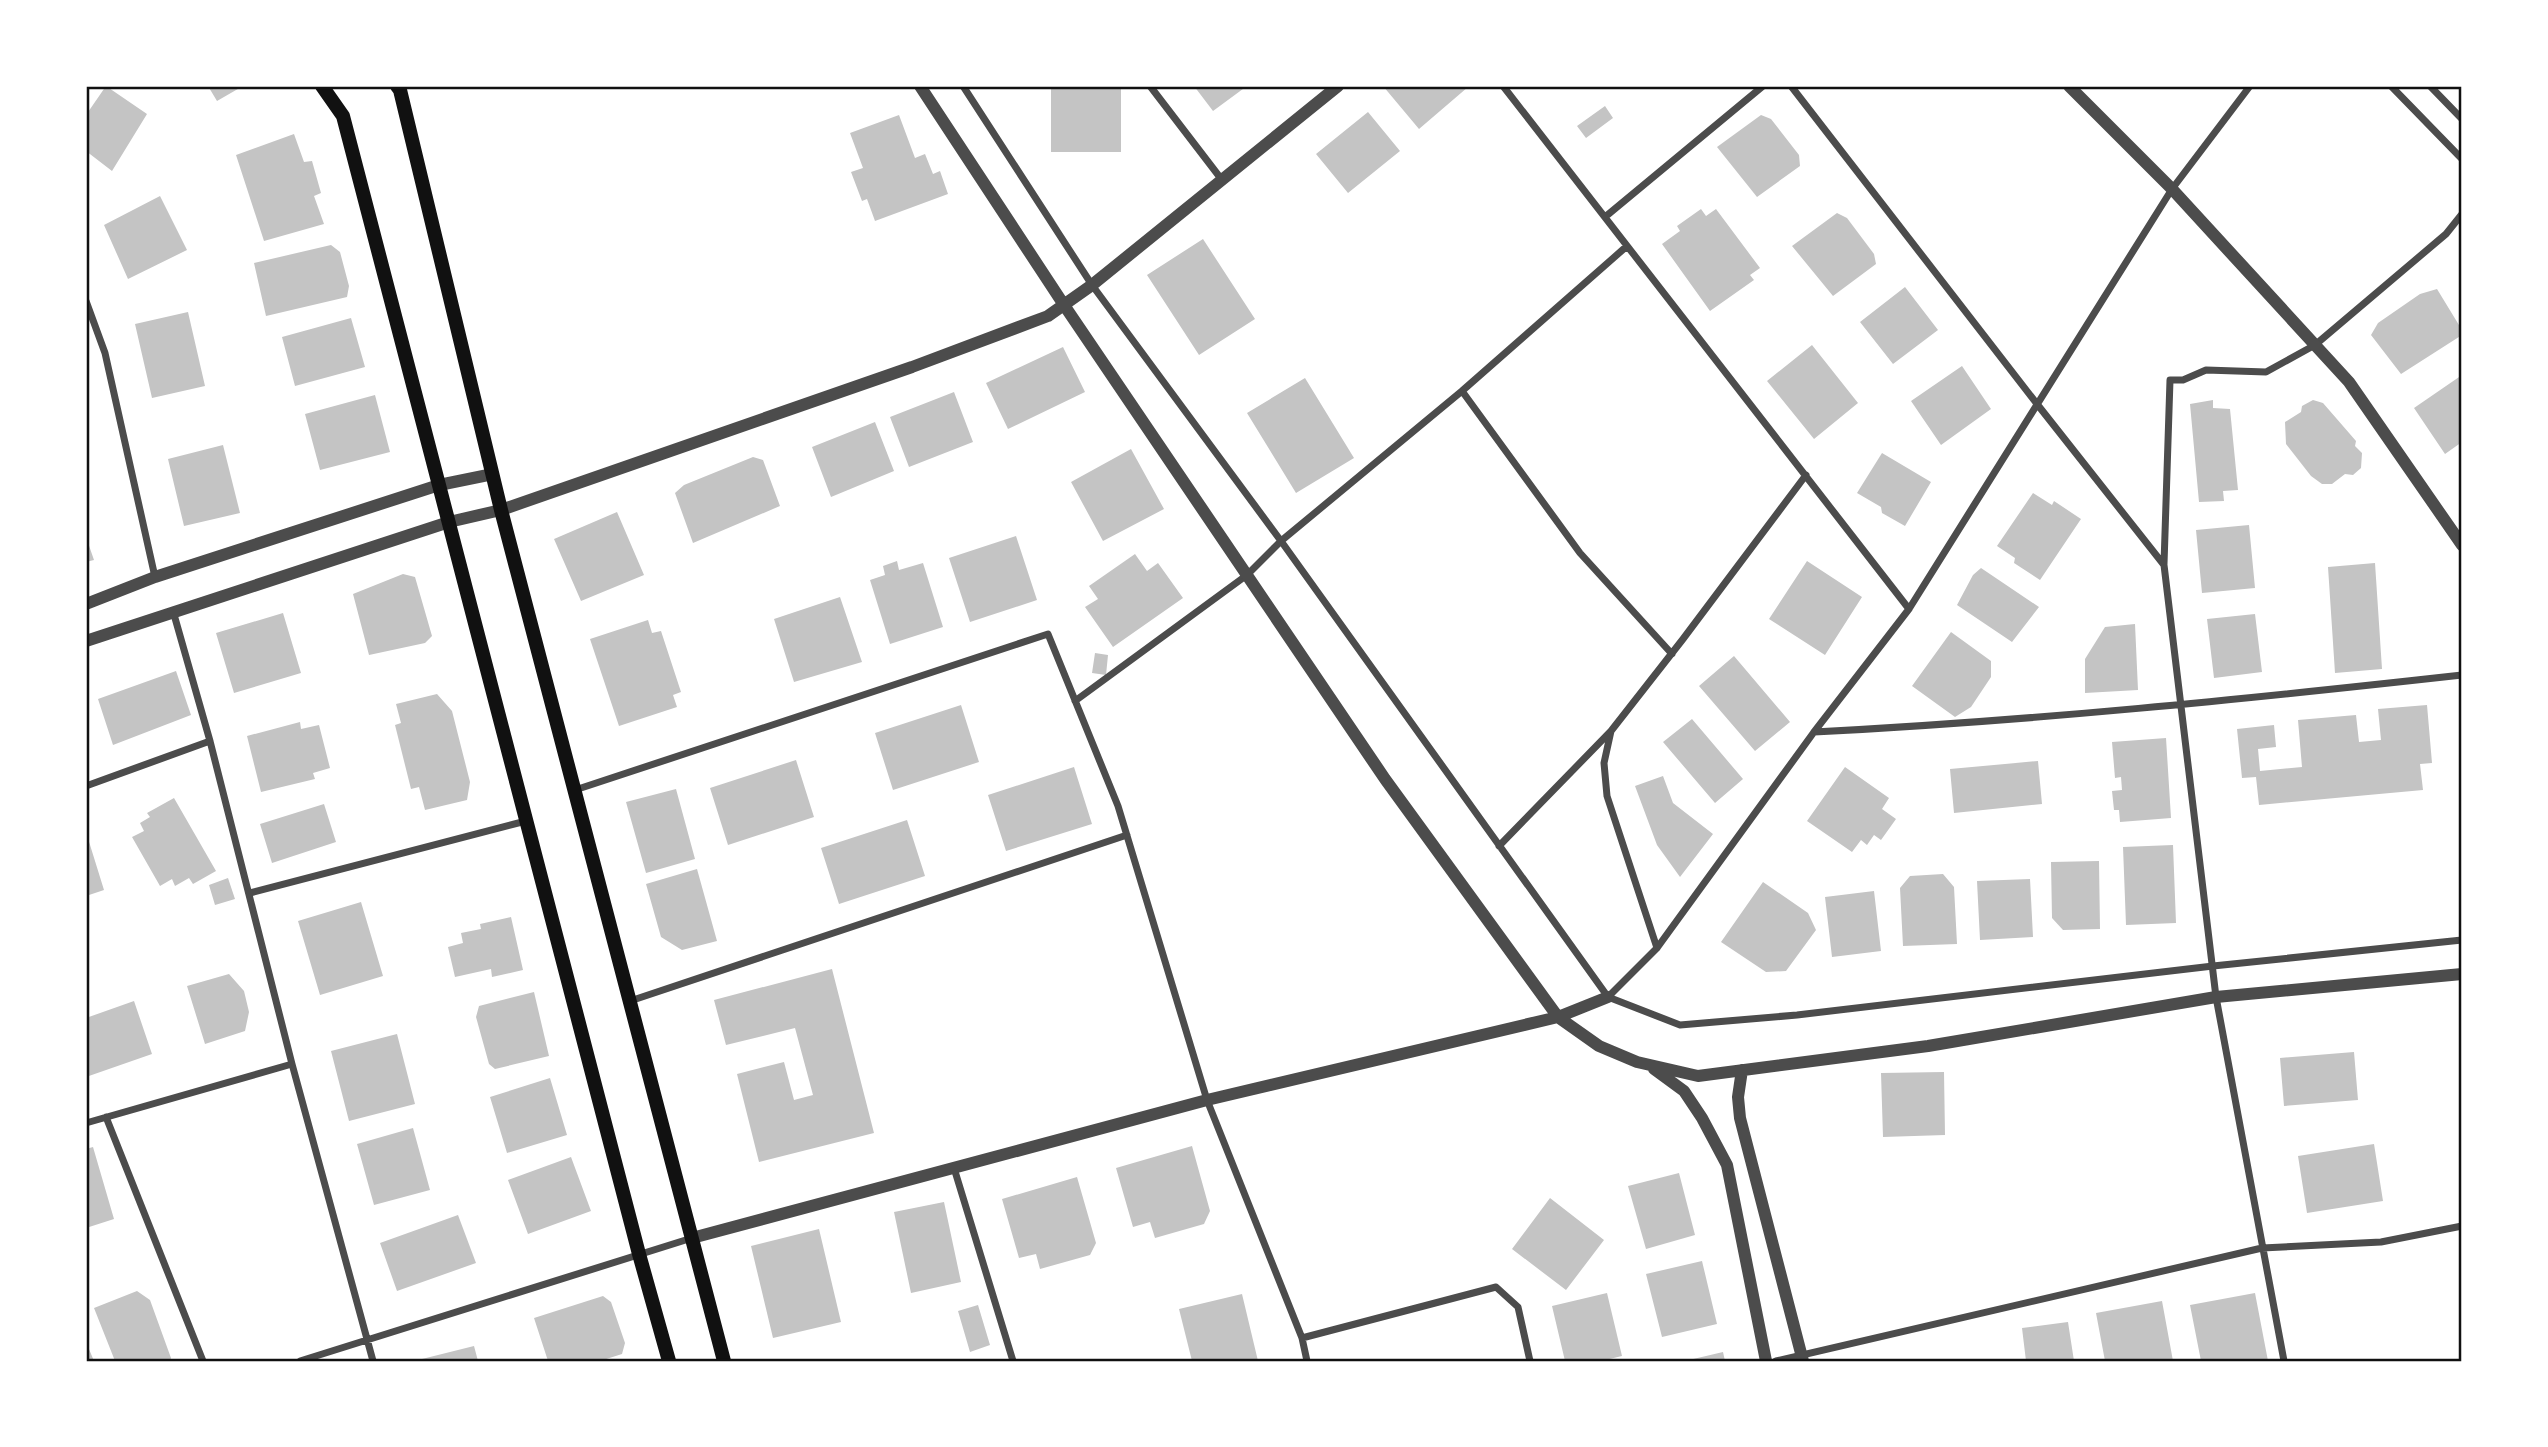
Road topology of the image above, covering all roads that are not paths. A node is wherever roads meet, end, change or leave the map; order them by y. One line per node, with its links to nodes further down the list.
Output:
1 (323, 86): 29 (main road)
2 (397, 86): 27 (main road)
3 (920, 86): 23 (street)
4 (963, 86): 21 (street)
5 (1150, 86): 16 (street)
6 (1338, 86): 16 (street)
7 (1503, 86): 19 (street)
8 (1763, 86): 19 (street)
9 (1791, 86): 26 (street)
10 (2069, 86): 17 (street)
11 (2250, 86): 17 (street)
12 (2392, 86): 15 (street)
13 (2430, 86): 14 (street)
14 (2462, 119)
15 (2462, 159)
16 (1222, 180): 21 (street)
17 (2172, 189): 24 (street); 26 (street)
18 (2462, 214): 24 (street)
19 (1605, 217): 20 (street)
20 (1627, 246): 25 (street); 28 (street)
21 (1092, 285): 23 (street); 32 (street)
22 (86, 301): 36 (street)
23 (1064, 304): 30 (street); 35 (street)
24 (2315, 345): 33 (street); 34 (street)
25 (1462, 391): 32 (street); 41 (street)
26 (2037, 404): 34 (street); 38 (street)
27 (493, 474): 29 (street); 30 (main road)
28 (1806, 475): 38 (street); 41 (street)
29 (439, 485): 31 (main road); 36 (street)
30 (501, 510): 31 (street); 49 (main road)
31 (449, 522): 39 (street); 50 (main road)
32 (1281, 541): 35 (street); 52 (street)
33 (2462, 545)
34 (2164, 565): 44 (street)
35 (1247, 576): 43 (street); 61 (street)
36 (155, 577): 37 (street)
37 (86, 604)
38 (1909, 609): 46 (street)
39 (173, 611): 40 (street); 47 (street)
40 (86, 641)
41 (1672, 654): 45 (street)
42 (2462, 675): 44 (street)
43 (1076, 701): 49 (street); 51 (street)
44 (2182, 706): 46 (street); 56 (street)
45 (1611, 731): 52 (street); 55 (street)
46 (1814, 732): 55 (street)
47 (210, 741): 48 (street); 53 (street)
48 (86, 786)
49 (575, 790): 60 (main road)
50 (526, 821): 53 (street); 72 (main road)
51 (1127, 835): 60 (street); 65 (street)
52 (1499, 846): 58 (street)
53 (250, 893): 62 (street)
54 (2462, 940): 56 (street)
55 (1657, 948): 58 (street)
56 (2213, 966): 58 (street); 59 (street)
57 (2462, 974): 59 (street)
58 (1608, 997): 61 (street)
59 (2216, 997): 64 (street); 71 (street)
60 (630, 1001): 70 (main road)
61 (1558, 1017): 63 (street); 65 (street)
62 (292, 1064): 66 (street); 74 (street)
63 (1648, 1064): 64 (street); 84 (street)
64 (1742, 1070): 75 (street)
65 (1206, 1100): 68 (street); 73 (street)
66 (106, 1117): 67 (street); 76 (street)
67 (86, 1123)
68 (954, 1167): 70 (street); 81 (street)
69 (2462, 1226): 71 (street)
70 (692, 1238): 72 (street); 80 (main road)
71 (2262, 1248): 75 (street); 86 (street)
72 (639, 1254): 74 (street); 79 (main road)
73 (1301, 1338): 82 (street); 83 (street)
74 (368, 1340): 77 (street); 78 (street)
75 (1802, 1358): 85 (street)
76 (202, 1361)
77 (300, 1361)
78 (373, 1361)
79 (669, 1361)
80 (724, 1361)
81 (1013, 1361)
82 (1307, 1361)
83 (1530, 1361)
84 (1766, 1361)
85 (1776, 1361)
86 (2284, 1361)

